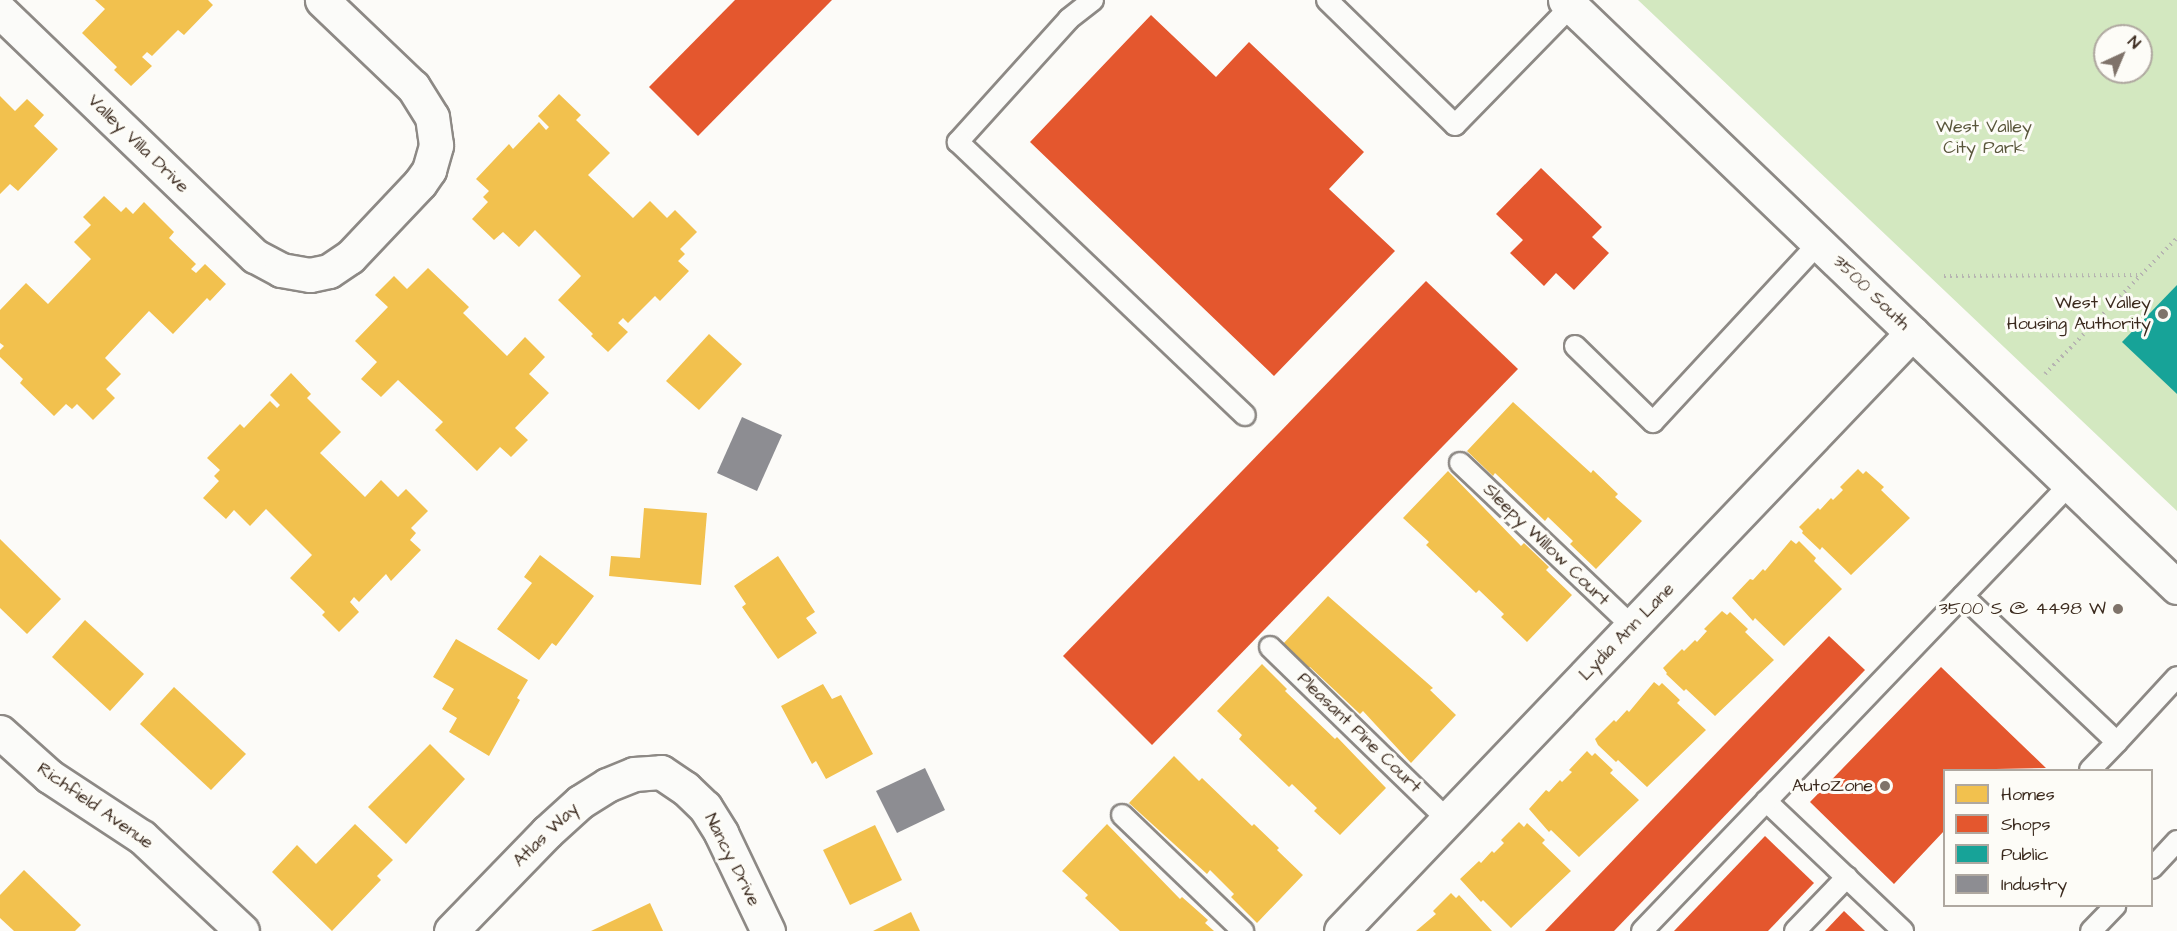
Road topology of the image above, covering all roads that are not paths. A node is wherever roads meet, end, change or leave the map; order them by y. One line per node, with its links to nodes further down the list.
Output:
1 (322, 0): 5 (street, Valley Villa Drive)
2 (1093, 0): 9 (lane)
3 (1327, 0): 4 (lane)
4 (1568, 3): 6 (street, 3500 South)
5 (0, 11)
6 (1818, 243): 7 (street, 3500 South); 8 (lane)
7 (1912, 333): 11 (street, 3500 South); 14 (street, Lydia Ann Lane)
8 (1575, 346)
9 (1245, 415)
10 (1460, 463): 14 (lane, Sleepy Willow Court)
11 (2070, 484): 12 (street, 3500 South); 13 (lane)
12 (2177, 587)
13 (1963, 596): 18 (lane); 21 (lane)
14 (1632, 626): 23 (street, Lydia Ann Lane)
15 (1270, 647): 23 (lane, Pleasant Pine Court)
16 (2177, 677): 18 (lane)
17 (0, 732): 28 (street, Richfield Avenue)
18 (2117, 742): 19 (lane)
19 (2092, 769)
20 (661, 772): 29 (street, Atlas Way); 30 (street, Nancy Drive)
21 (1766, 801): 26 (lane); 33 (lane)
22 (1122, 814): 31 (lane)
23 (1448, 820): 32 (street, Lydia Ann Lane)
24 (2177, 841): 25 (lane)
25 (2153, 866)
26 (1847, 877): 34 (lane); 35 (lane)
27 (2114, 907): 36 (lane)
28 (242, 931)
29 (451, 931)
30 (768, 931)
31 (1243, 931)
32 (1341, 931)
33 (1642, 931)
34 (1796, 931)
35 (1903, 931)
36 (2091, 931)

